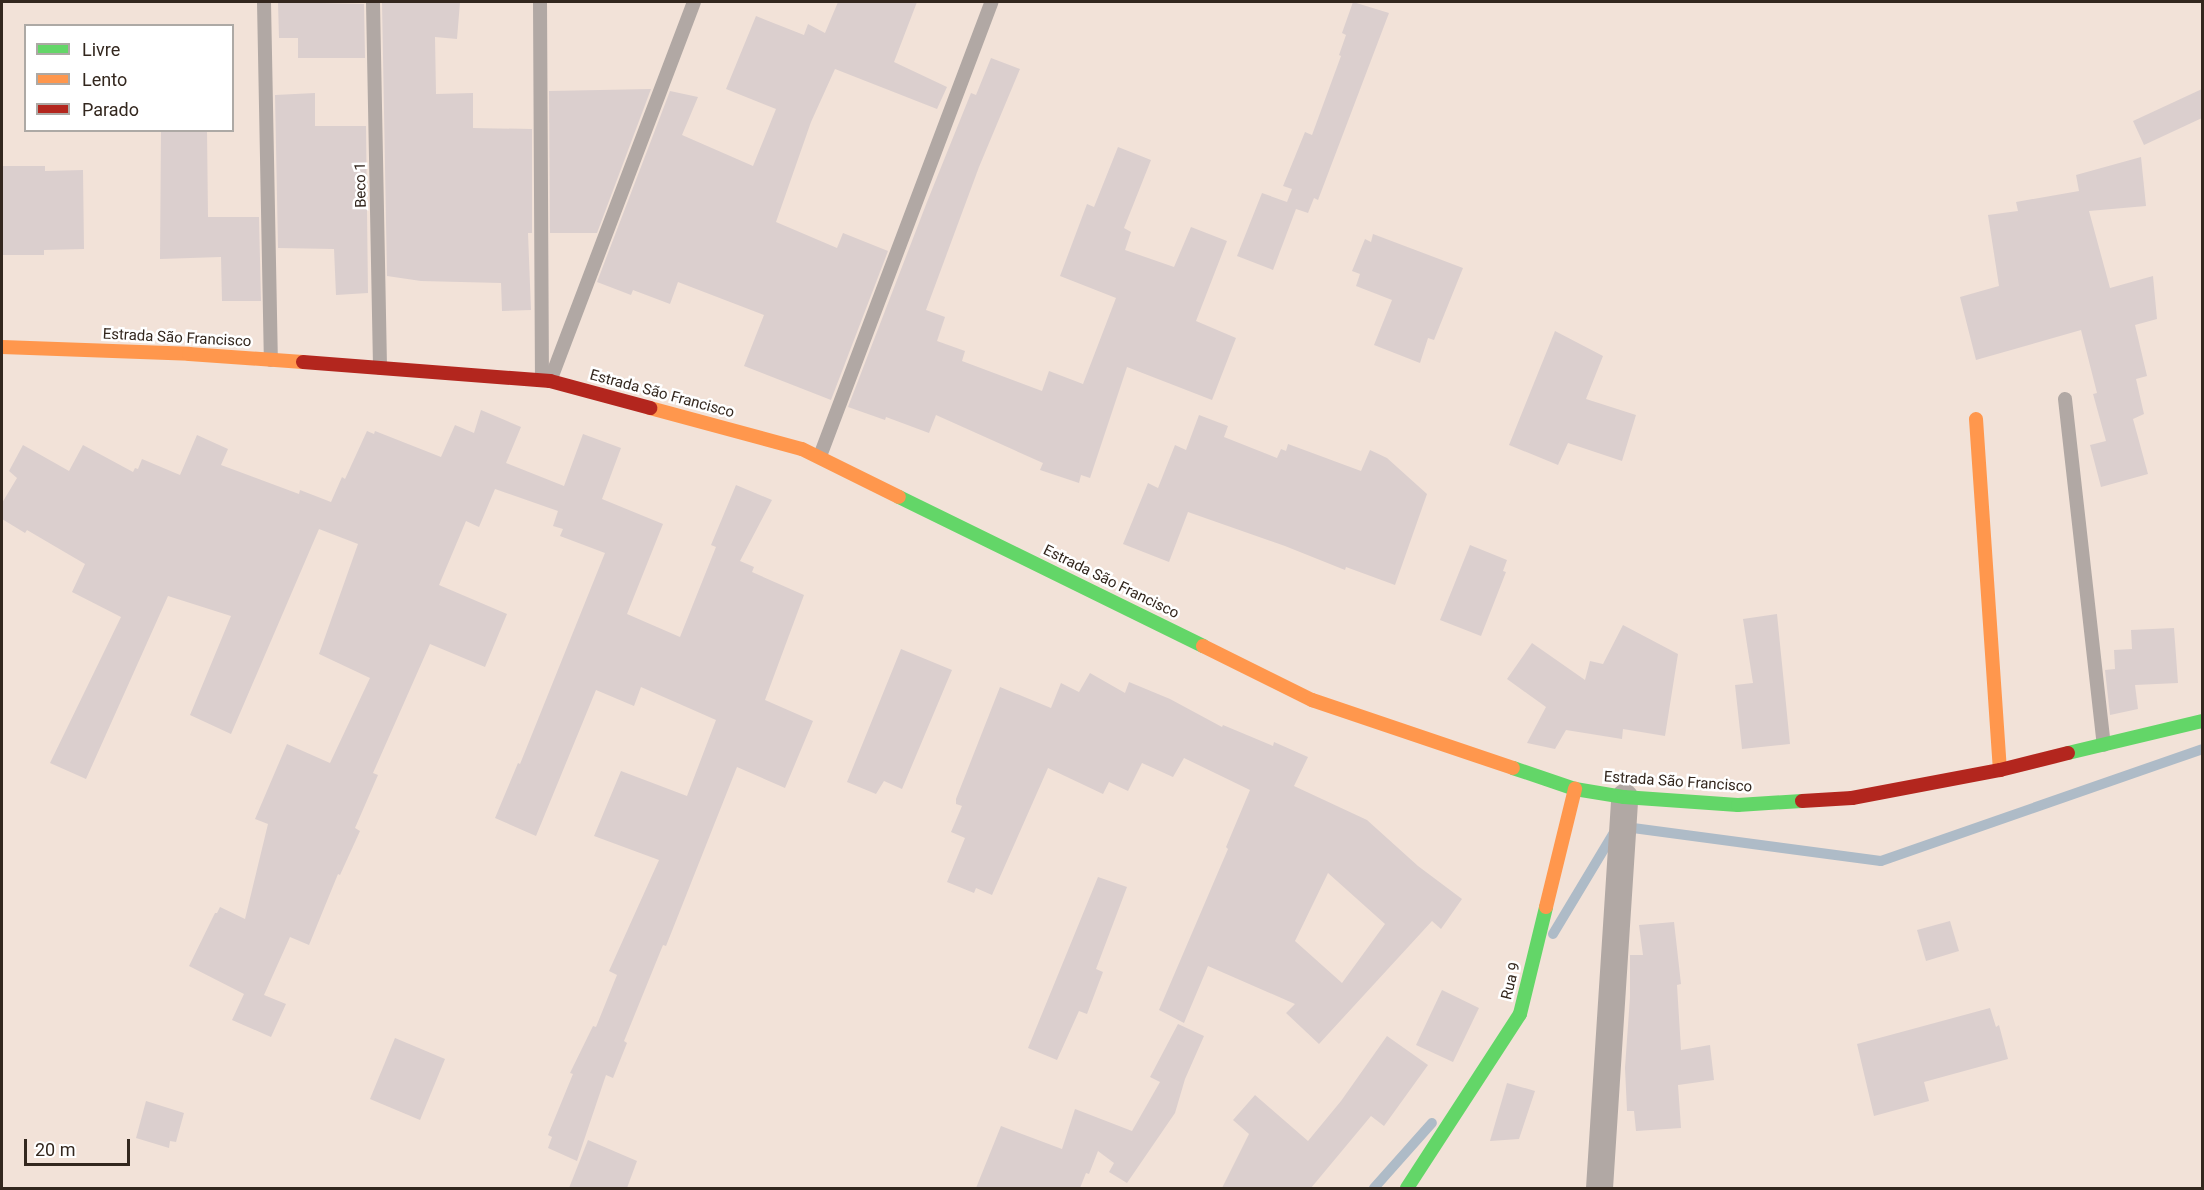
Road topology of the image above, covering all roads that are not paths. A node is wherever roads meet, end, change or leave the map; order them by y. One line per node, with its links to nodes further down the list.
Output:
1 (264, 2): 7 (lane)
2 (373, 2): 8 (lane, Beco 1)
3 (540, 2): 9 (lane)
4 (694, 2): 9 (lane)
5 (992, 2): 12 (lane)
6 (2, 347): 7 (main road, Estrada São Francisco)
7 (271, 360): 8 (main road, Estrada São Francisco)
8 (380, 368): 9 (main road, Estrada São Francisco)
9 (546, 381): 12 (main road, Estrada São Francisco)
10 (2065, 399): 14 (lane)
11 (1976, 419): 15 (main road)
12 (820, 456): 16 (main road, Estrada São Francisco)
13 (2202, 721): 14 (main road, Estrada São Francisco)
14 (2105, 747): 15 (main road, Estrada São Francisco)
15 (2000, 771): 17 (main road, Estrada São Francisco)
16 (1575, 789): 17 (main road, Estrada São Francisco); 18 (main road, Rua 9)
17 (1622, 816): 19 (street)
18 (1407, 1188)
19 (1599, 1188)

